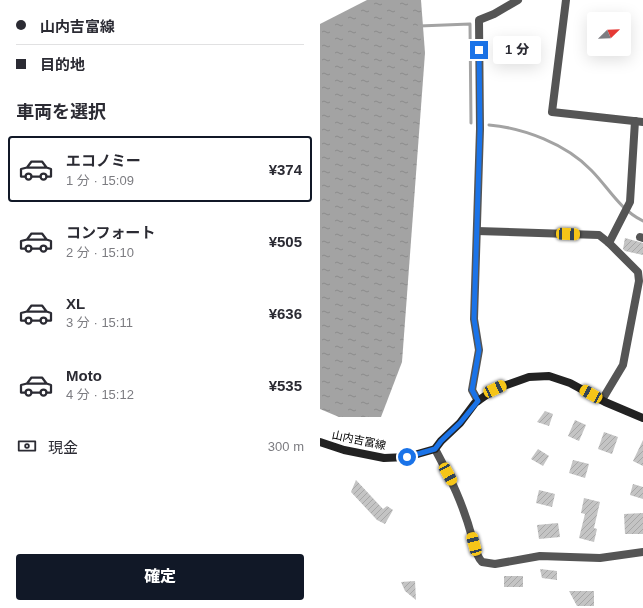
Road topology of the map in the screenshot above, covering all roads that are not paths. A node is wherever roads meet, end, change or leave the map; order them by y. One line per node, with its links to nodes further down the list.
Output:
1 (518, 0): 4 (street)
2 (566, 0): 3 (street)
3 (639, 122): 5 (street)
4 (477, 231): 5 (street); 7 (street)
5 (609, 243): 6 (street)
6 (602, 400): 7 (main road); 8 (main road)
7 (478, 401): 10 (main road)
8 (643, 418)
9 (320, 442): 10 (main road, 山内吉富線)
10 (435, 449): 11 (street)
11 (643, 552)

